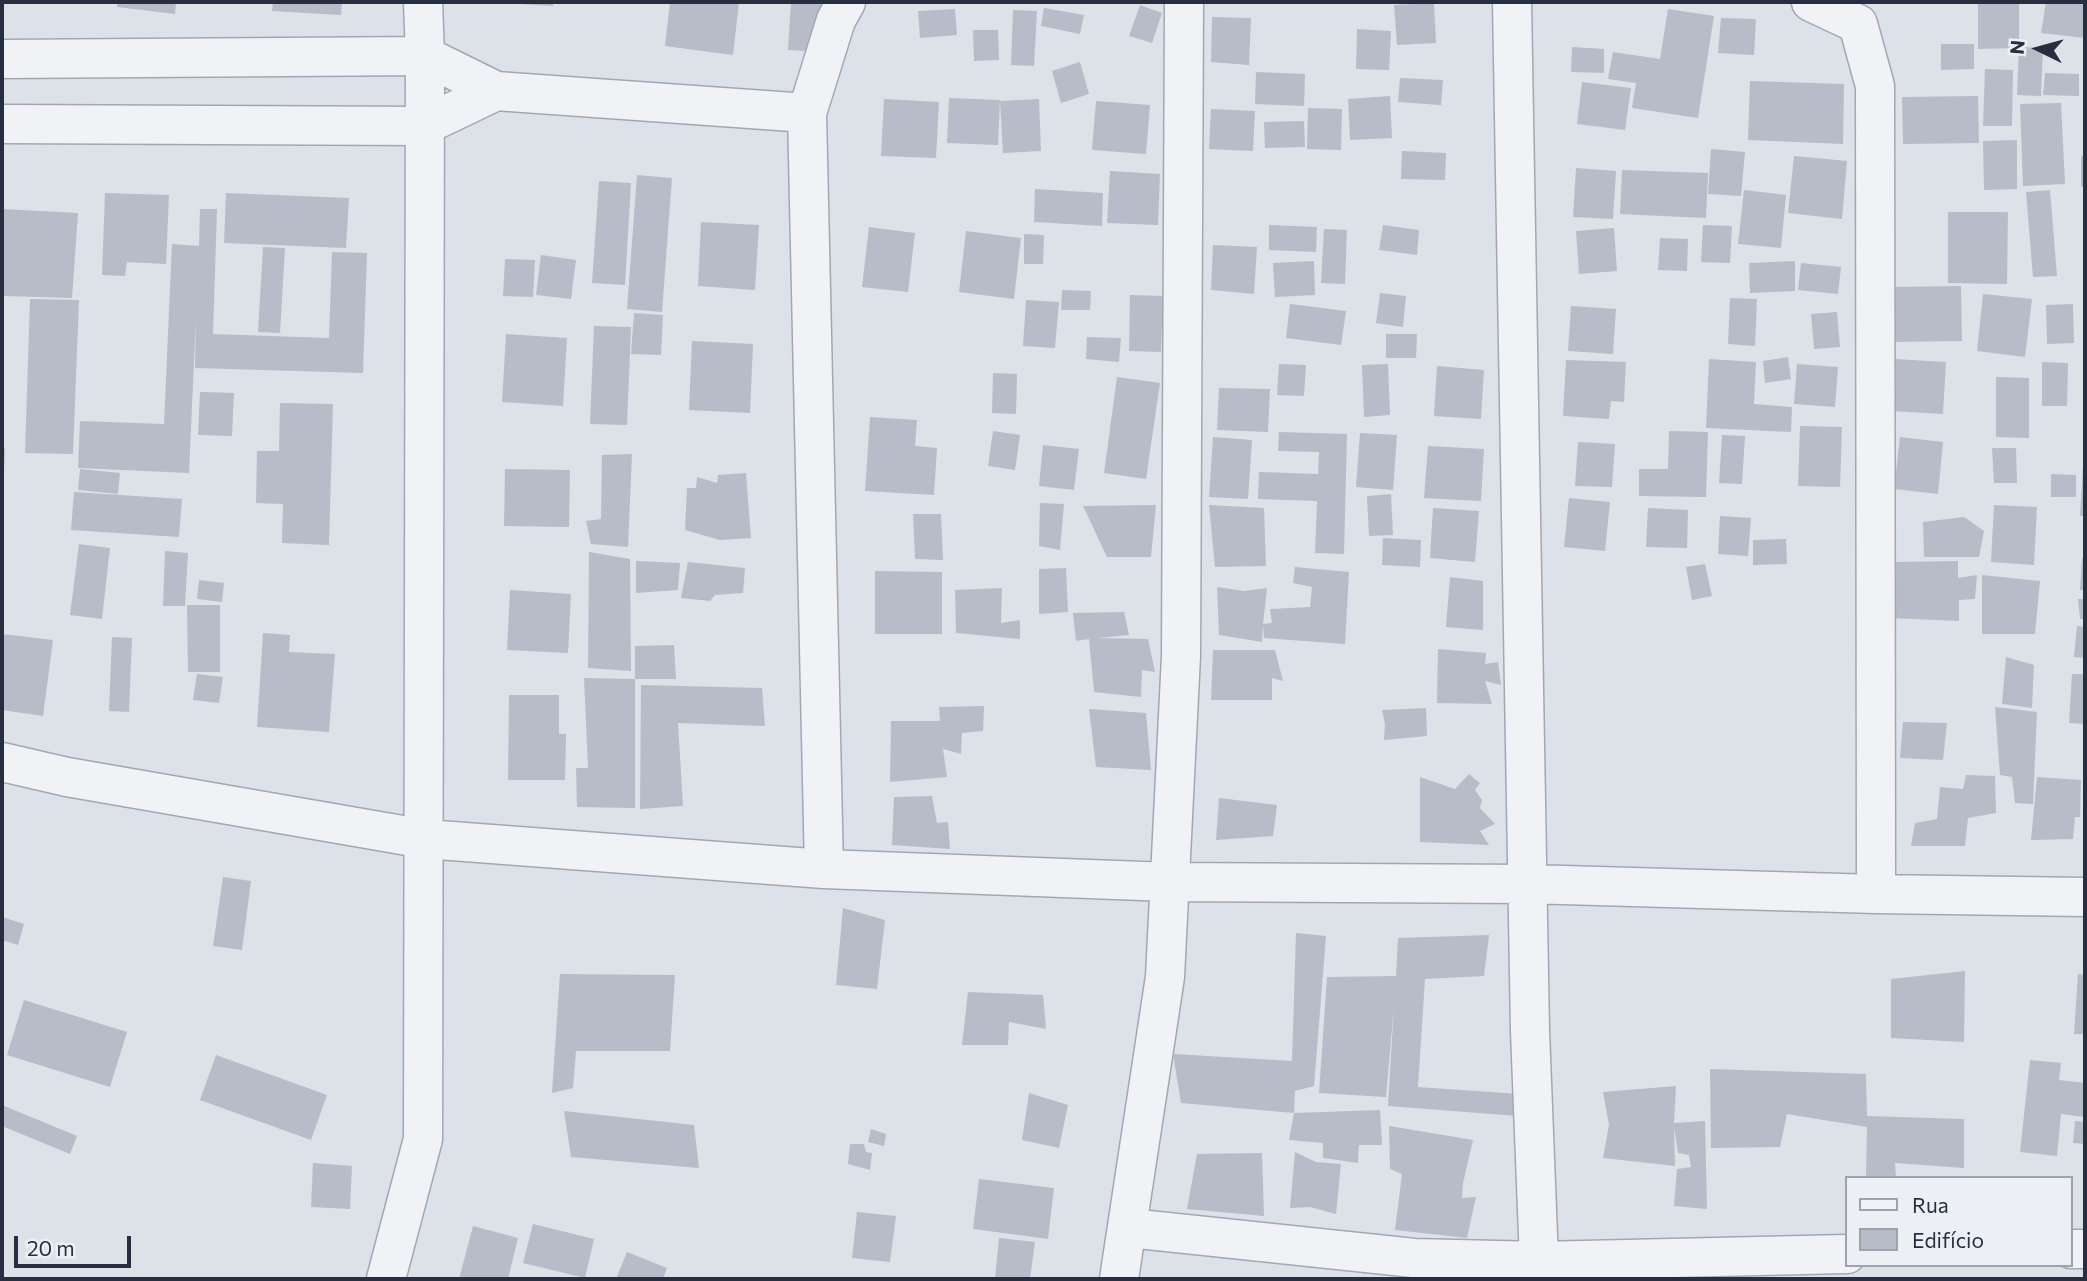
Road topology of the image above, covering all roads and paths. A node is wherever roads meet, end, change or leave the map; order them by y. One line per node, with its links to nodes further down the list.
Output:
1 (423, 2): 6 (street)
2 (846, 2): 9 (street)
3 (1184, 2): 15 (street)
4 (1512, 2): 16 (street)
5 (1811, 2): 17 (street)
6 (425, 57): 7 (street); 8 (street); 11 (street)
7 (2, 59)
8 (496, 91): 9 (street); 11 (street)
9 (807, 113): 14 (street)
10 (2, 124): 11 (street)
11 (423, 126): 13 (street)
12 (2, 762): 13 (street)
13 (425, 839): 14 (street); 23 (street)
14 (824, 869): 15 (street)
15 (1169, 881): 16 (street); 19 (street)
16 (1528, 884): 17 (street); 21 (street)
17 (1876, 894): 18 (street)
18 (2085, 897)
19 (1129, 1228): 21 (street); 24 (street)
20 (1846, 1254): 22 (street)
21 (1539, 1261): 22 (street)
22 (1748, 1268)
23 (386, 1279)
24 (1119, 1279)

